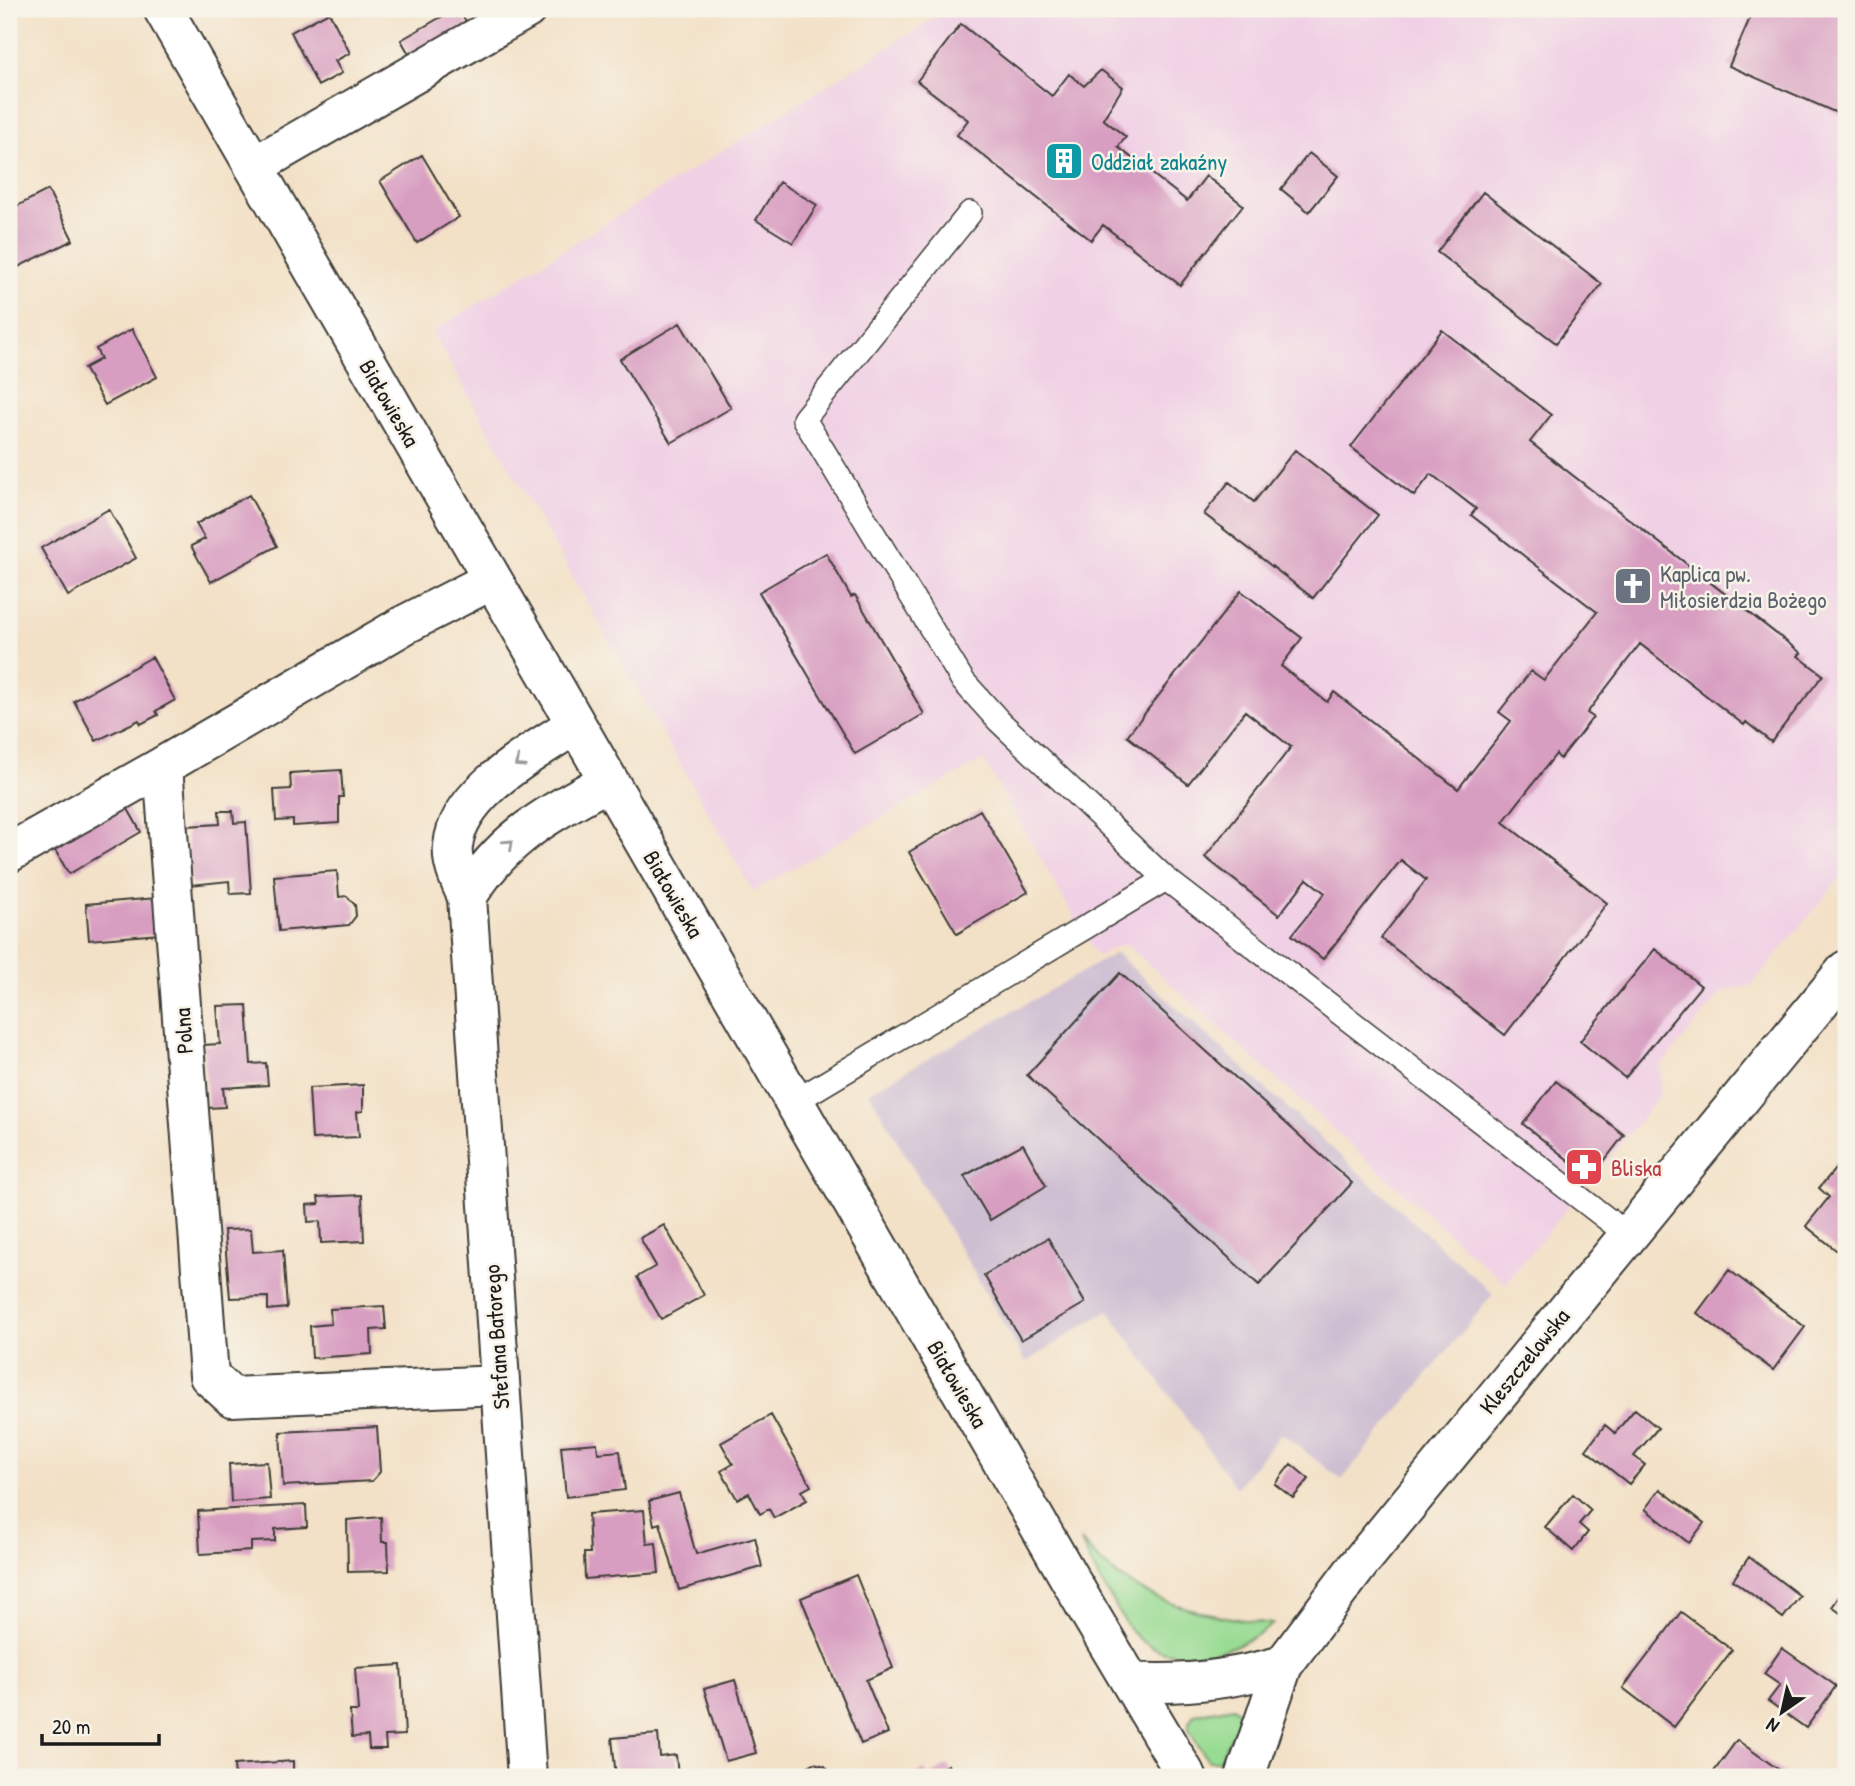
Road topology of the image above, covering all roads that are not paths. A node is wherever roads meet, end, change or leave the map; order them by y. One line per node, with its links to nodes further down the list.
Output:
1 (163, 9): 3 (main road, Białowieska)
2 (527, 9): 3 (main road)
3 (254, 166): 5 (main road, Białowieska)
4 (970, 213): 10 (lane)
5 (492, 580): 6 (main road, Białowieska); 7 (main road)
6 (576, 724): 8 (main road, Białowieska); 11 (main road, Stefana Batorego, one-way to 11)
7 (163, 766): 9 (main road); 15 (main road, Polna)
8 (608, 781): 11 (main road, one-way to 8); 13 (main road, Białowieska)
9 (9, 853)
10 (1166, 879): 13 (lane); 14 (lane)
11 (467, 897): 15 (main road, Stefana Batorego)
12 (1846, 970): 14 (main road, Kleszczelowska)
13 (794, 1102): 17 (main road, Białowieska)
14 (1628, 1235): 16 (main road, Kleszczelowska)
15 (499, 1385): 18 (main road, Stefana Batorego)
16 (1283, 1665): 17 (main road); 20 (main road, Kleszczelowska)
17 (1131, 1682): 19 (main road, Białowieska)
18 (527, 1777)
19 (1187, 1777)
20 (1245, 1777)

